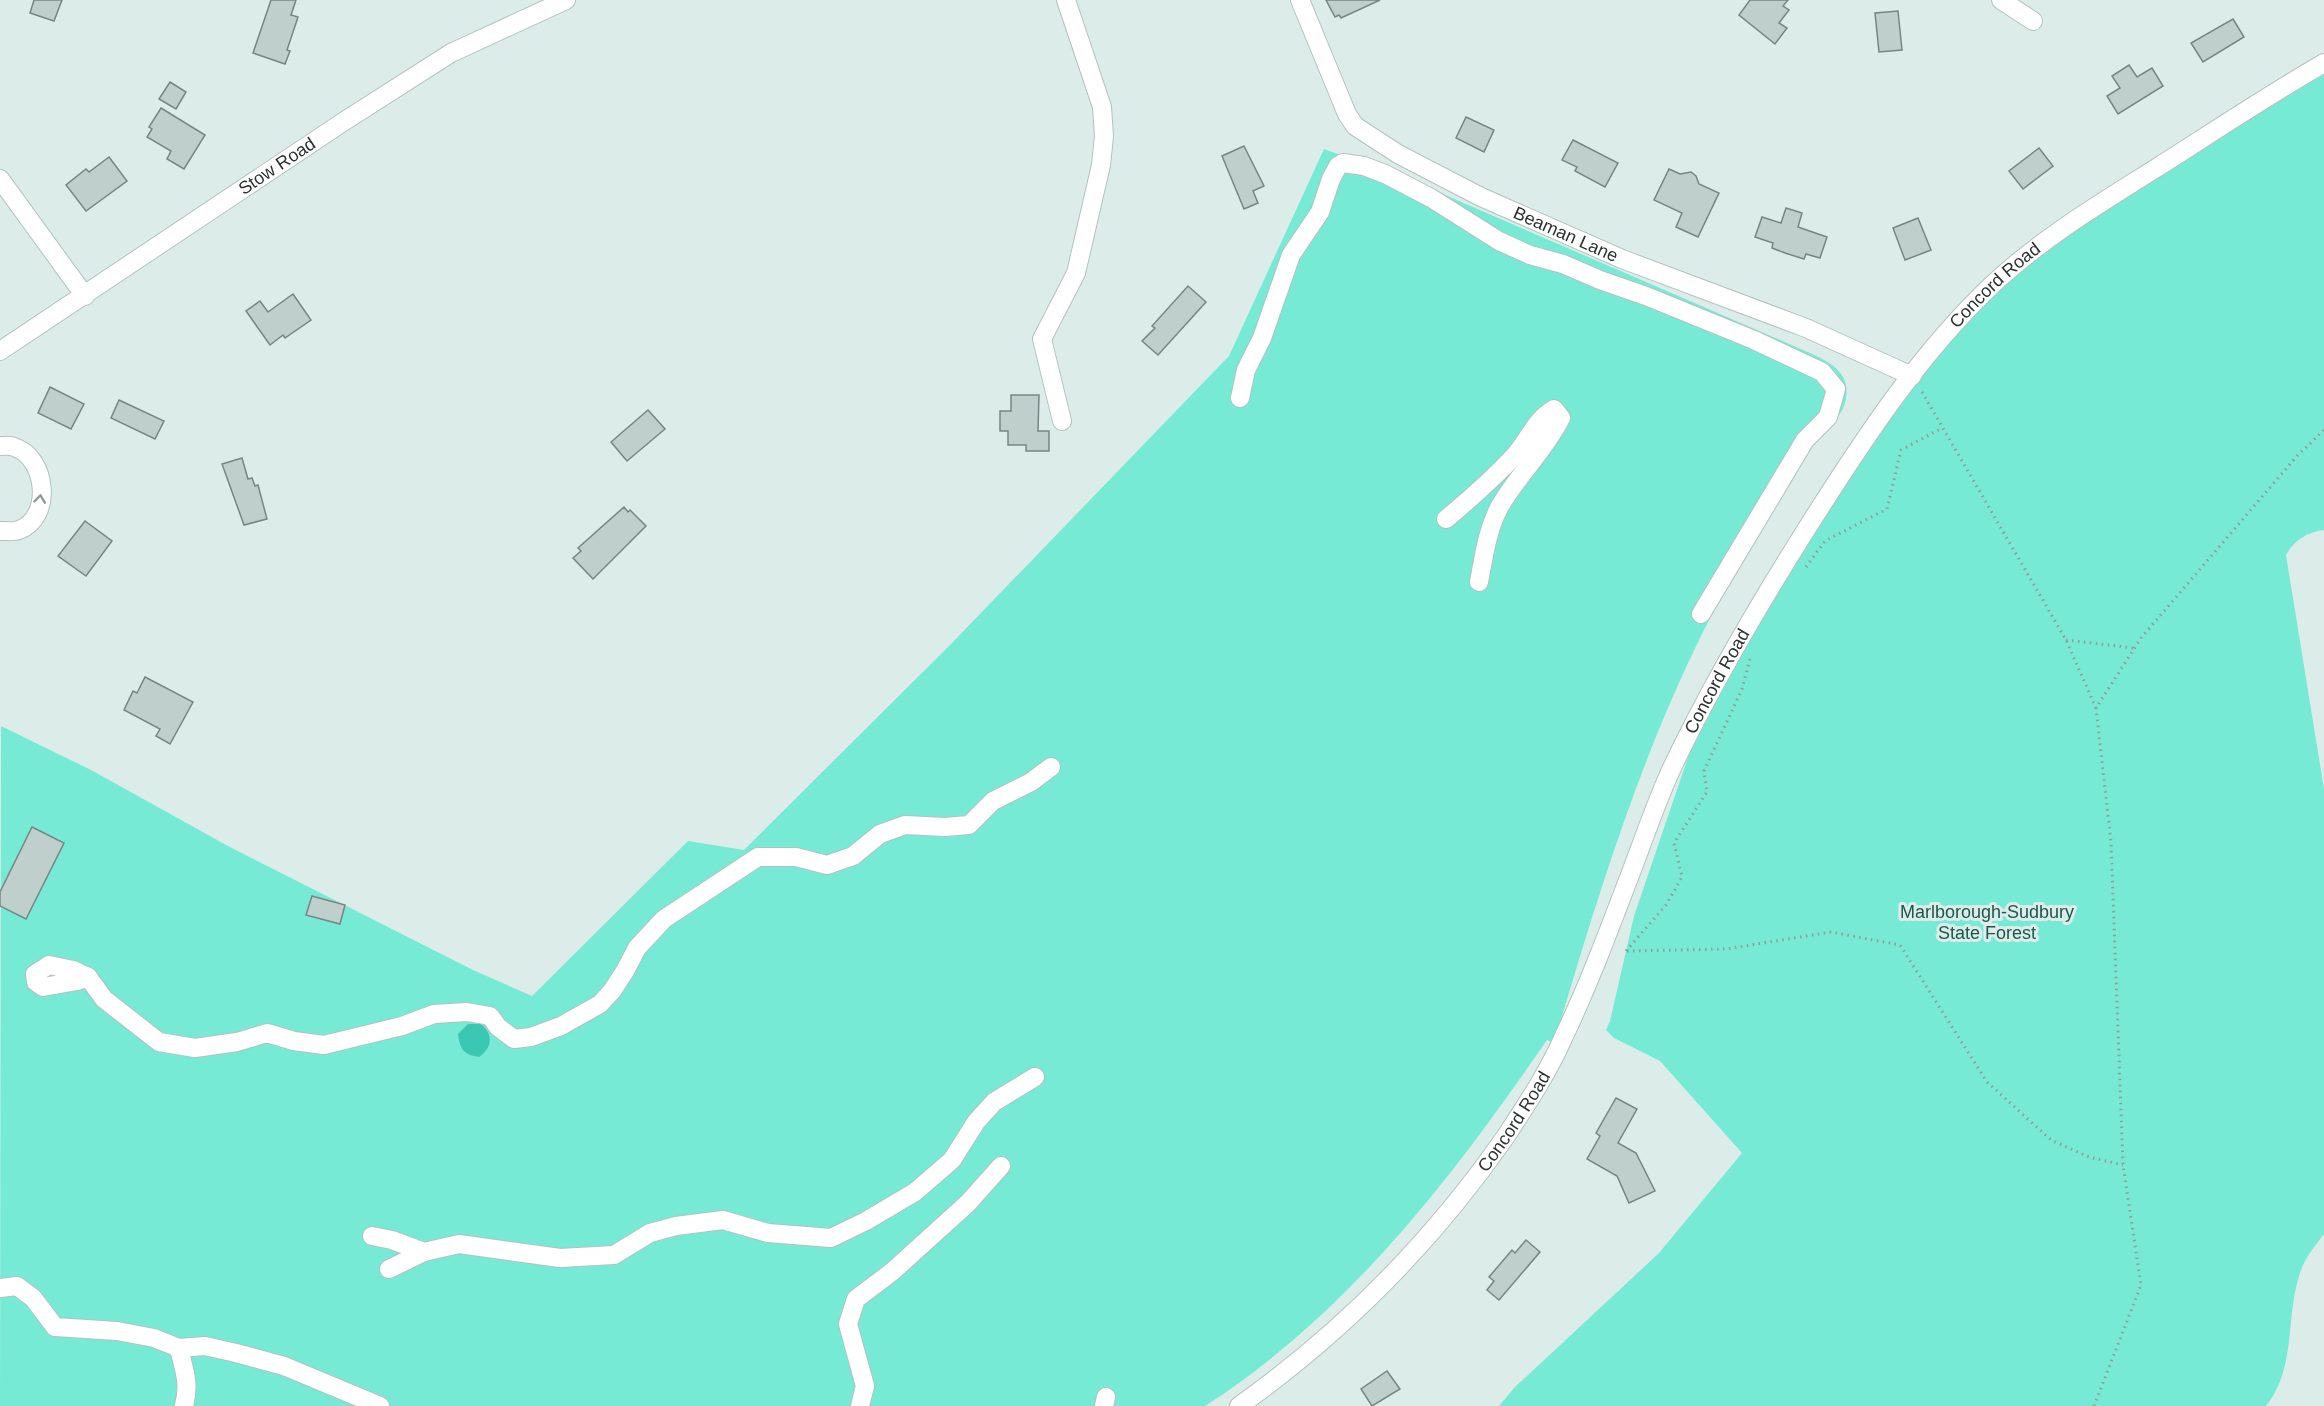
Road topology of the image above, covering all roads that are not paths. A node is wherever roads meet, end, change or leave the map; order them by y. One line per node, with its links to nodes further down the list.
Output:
1 (566, 0): 8 (street, Stow Road)
2 (1066, 0): 12 (street)
3 (1300, 0): 10 (street, Beaman Lane)
4 (2001, 0): 5 (street)
5 (2033, 21)
6 (2324, 63): 10 (street, Concord Road)
7 (0, 179): 8 (street)
8 (85, 296): 9 (street, Stow Road)
9 (0, 351)
10 (1912, 376): 30 (street, Concord Road)
11 (1240, 398): 17 (street)
12 (1062, 421)
13 (0, 446): 15 (street, one-way to 13)
14 (1446, 519): 16 (street)
15 (0, 531)
16 (1479, 582)
17 (1701, 614)
18 (1051, 767): 19 (street)
19 (88, 977)
20 (1035, 1077): 23 (street)
21 (1001, 1166): 29 (street)
22 (372, 1236): 23 (street)
23 (424, 1252): 24 (street)
24 (389, 1269)
25 (0, 1288): 26 (street)
26 (178, 1348): 27 (street); 28 (street)
27 (184, 1406)
28 (380, 1406)
29 (860, 1406)
30 (1239, 1406)

